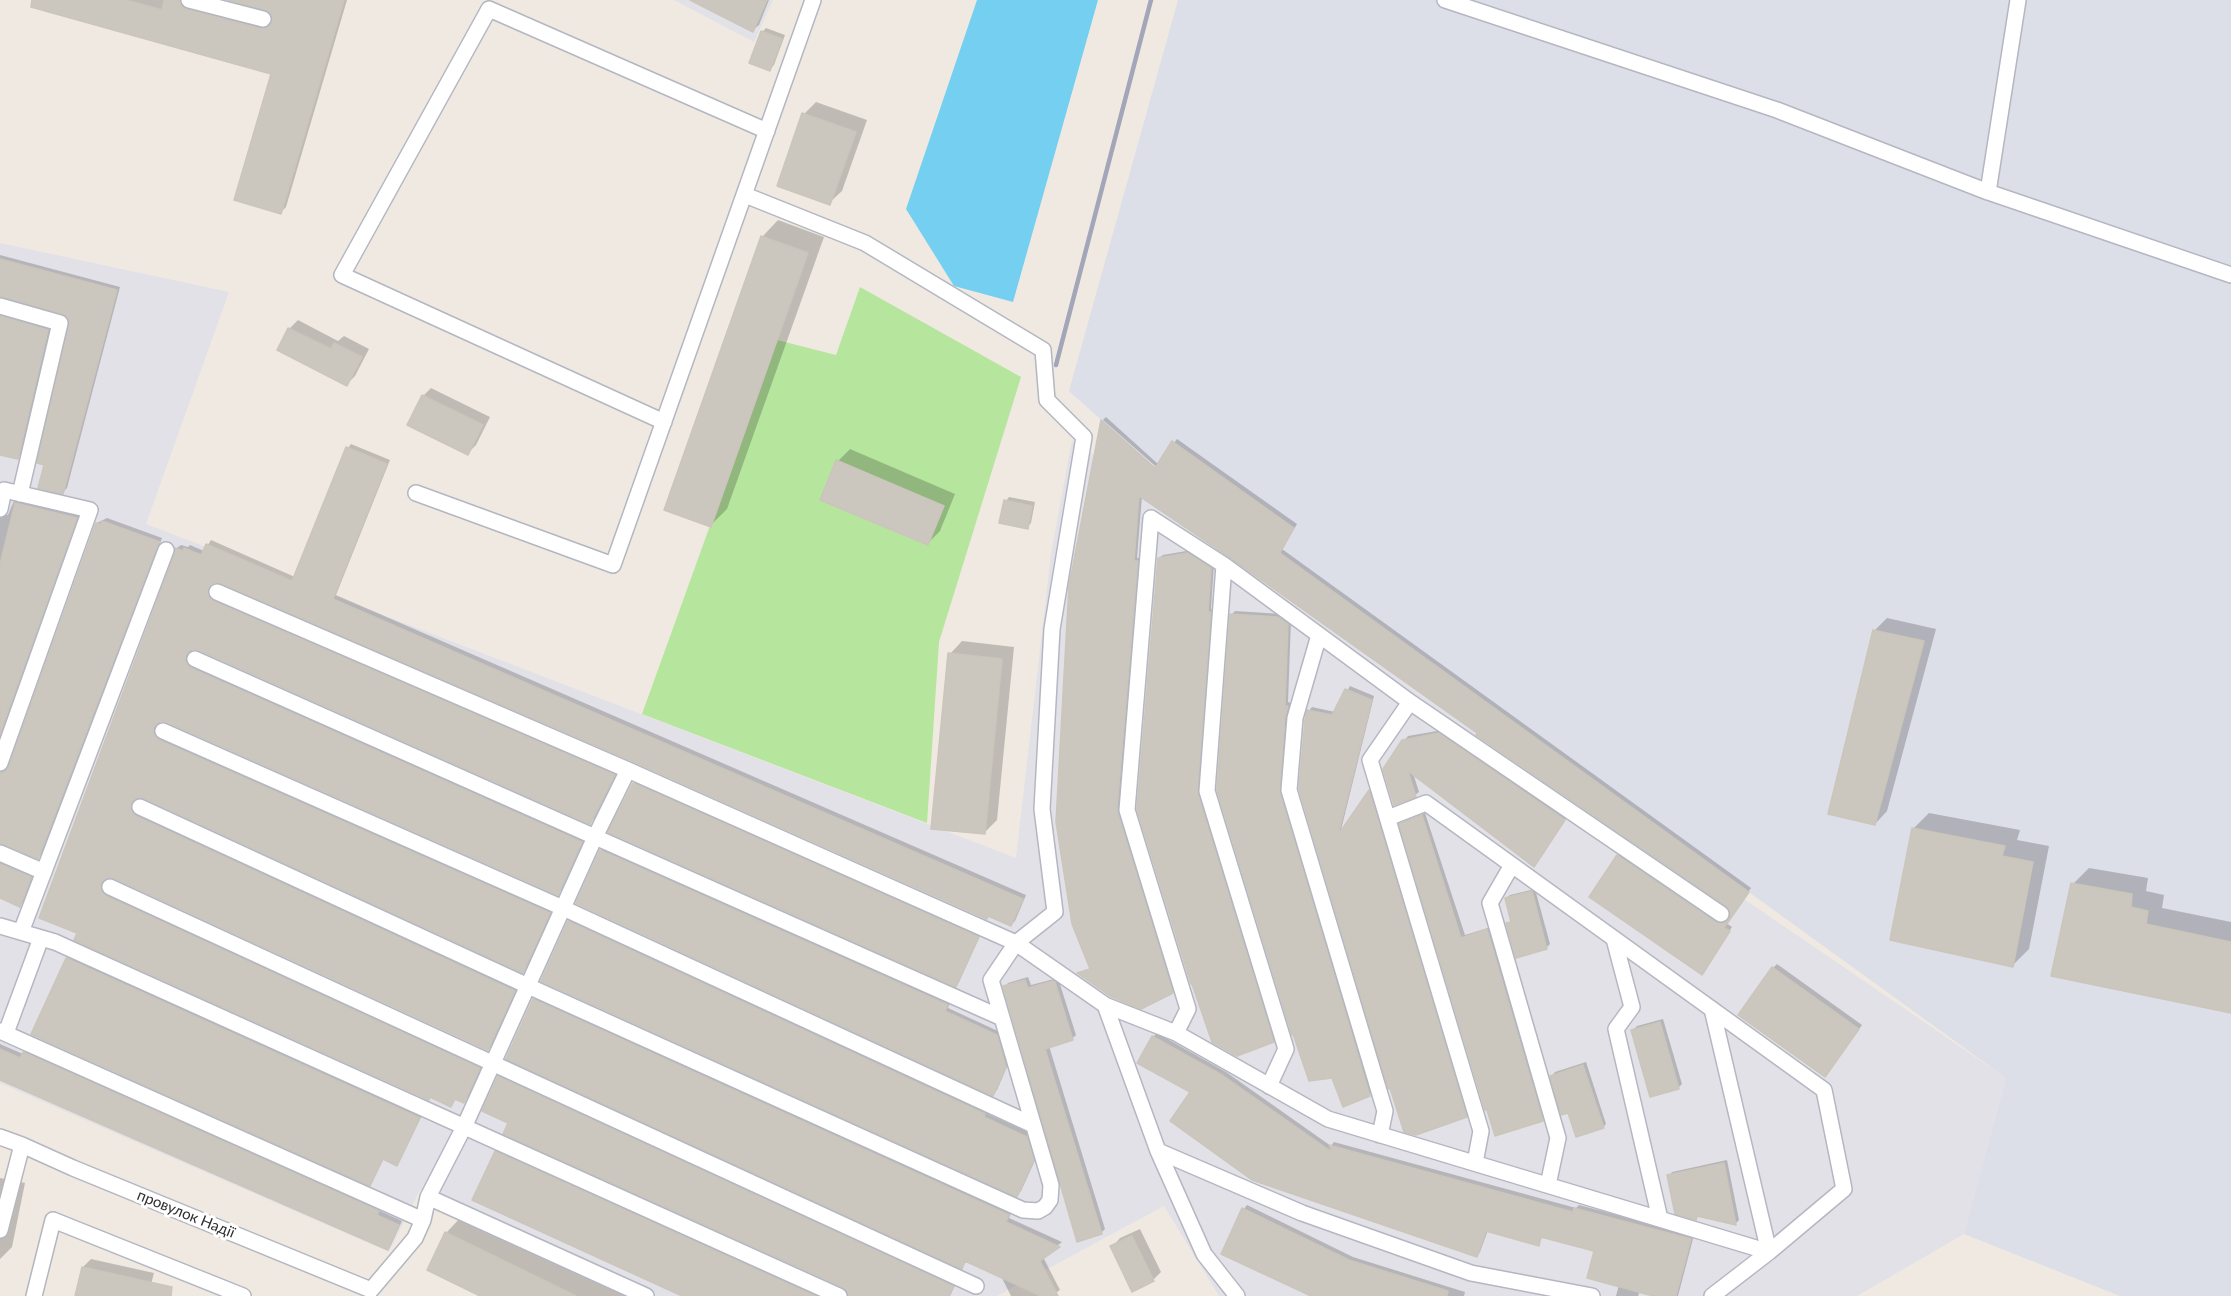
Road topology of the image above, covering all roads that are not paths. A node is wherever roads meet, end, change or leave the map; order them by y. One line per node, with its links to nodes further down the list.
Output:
1 (189, 0): 5 (lane)
2 (813, 0): 6 (lane)
3 (1445, 0): 7 (lane)
4 (2018, 0): 7 (lane)
5 (263, 20)
6 (767, 131): 8 (lane); 11 (lane)
7 (1988, 192): 9 (lane)
8 (745, 195): 11 (lane); 37 (lane)
9 (2231, 275)
10 (0, 306): 13 (lane)
11 (664, 422): 12 (lane)
12 (416, 493)
13 (20, 494): 14 (lane); 22 (lane)
14 (0, 509)
15 (166, 550): 29 (lane)
16 (1224, 565): 18 (lane); 43 (lane); 45 (lane)
17 (217, 591): 23 (lane)
18 (1319, 635): 20 (lane); 48 (lane)
19 (195, 659): 26 (lane)
20 (1410, 702): 25 (lane); 32 (lane)
21 (163, 731): 31 (lane)
22 (0, 764)
23 (628, 770): 26 (lane); 37 (lane)
24 (140, 807): 38 (lane)
25 (1388, 818): 28 (lane); 52 (lane)
26 (595, 837): 31 (lane); 41 (lane)
27 (0, 853): 29 (lane)
28 (1512, 865): 36 (lane); 53 (lane)
29 (44, 872): 34 (lane)
30 (110, 887): 44 (lane)
31 (563, 908): 38 (lane); 47 (lane)
32 (1720, 914)
33 (0, 926): 34 (lane)
34 (21, 932): 35 (lane)
35 (41, 938): 42 (lane); 46 (lane)
36 (1614, 939): 40 (lane); 55 (lane)
37 (1016, 944): 39 (lane); 41 (lane)
38 (528, 986): 44 (lane); 47 (lane)
39 (1105, 1005): 43 (lane); 51 (lane)
40 (1712, 1009): 58 (lane); 58 (lane)
41 (1002, 1018): 47 (lane)
42 (3, 1032): 56 (lane)
43 (1176, 1033): 45 (lane)
44 (493, 1064): 46 (lane); 59 (lane)
45 (1269, 1086): 48 (lane)
46 (465, 1125): 54 (lane); 63 (lane)
47 (1033, 1125)
48 (1380, 1135): 52 (lane)
49 (0, 1137): 50 (lane, провулок Надії)
50 (22, 1144): 56 (lane, провулок Надії); 57 (lane)
51 (1158, 1151): 64 (lane); 65 (lane)
52 (1475, 1163): 53 (lane)
53 (1548, 1185): 55 (lane)
54 (428, 1197): 56 (lane); 62 (lane)
55 (1660, 1219): 58 (lane)
56 (423, 1220)
57 (0, 1230)
58 (1769, 1252): 66 (lane)
59 (976, 1286)
60 (34, 1296): 61 (lane)
61 (243, 1296)
62 (646, 1296)
63 (839, 1296)
64 (1237, 1296)
65 (1592, 1296)
66 (1712, 1296)

